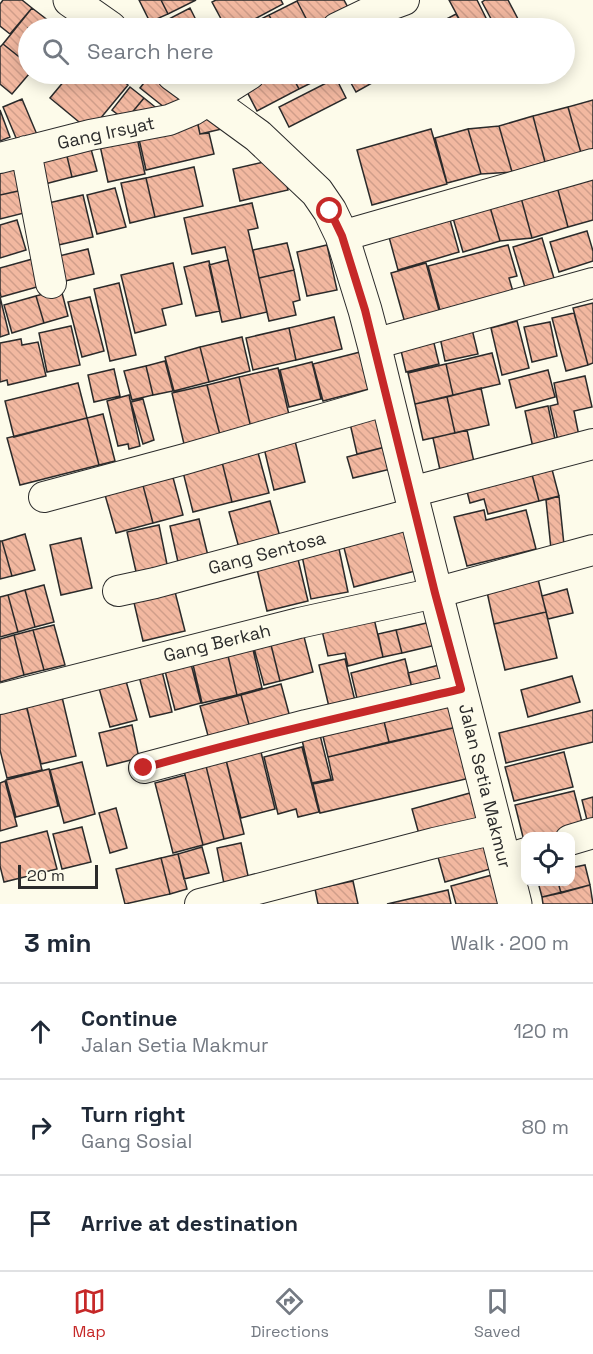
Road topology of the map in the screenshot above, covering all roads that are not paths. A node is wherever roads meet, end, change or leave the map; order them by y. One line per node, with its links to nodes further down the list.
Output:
1 (70, 0): 3 (main road)
2 (404, 0): 4 (street)
3 (96, 18)
4 (358, 18)
5 (187, 84): 7 (main road, Jalan Setia Makmur)
6 (234, 84): 7 (street, Gang Irsyat)
7 (209, 99): 8 (street, Gang Irsyat); 10 (main road, Jalan Setia Makmur)
8 (13, 154): 11 (street)
9 (593, 164): 10 (street)
10 (342, 236): 13 (main road, Jalan Setia Makmur)
11 (51, 283)
12 (593, 283): 13 (street)
13 (374, 344): 14 (main road, Jalan Setia Makmur)
14 (388, 400): 16 (street); 17 (main road, Jalan Setia Makmur)
15 (593, 444): 17 (street, Gang Sentosa)
16 (44, 497)
17 (413, 503): 19 (street, Gang Sentosa); 20 (main road, Jalan Setia Makmur)
18 (593, 550): 20 (street, Gang Berkah)
19 (118, 591)
20 (435, 593): 21 (main road, Jalan Setia Makmur); 22 (street, Gang Berkah)
21 (461, 689): 23 (street); 26 (main road, Jalan Setia Makmur)
22 (0, 699)
23 (144, 768)
24 (593, 833): 25 (street)
25 (575, 838)
26 (508, 847): 27 (street); 28 (main road, Jalan Setia Makmur)
27 (200, 904)
28 (515, 904)

